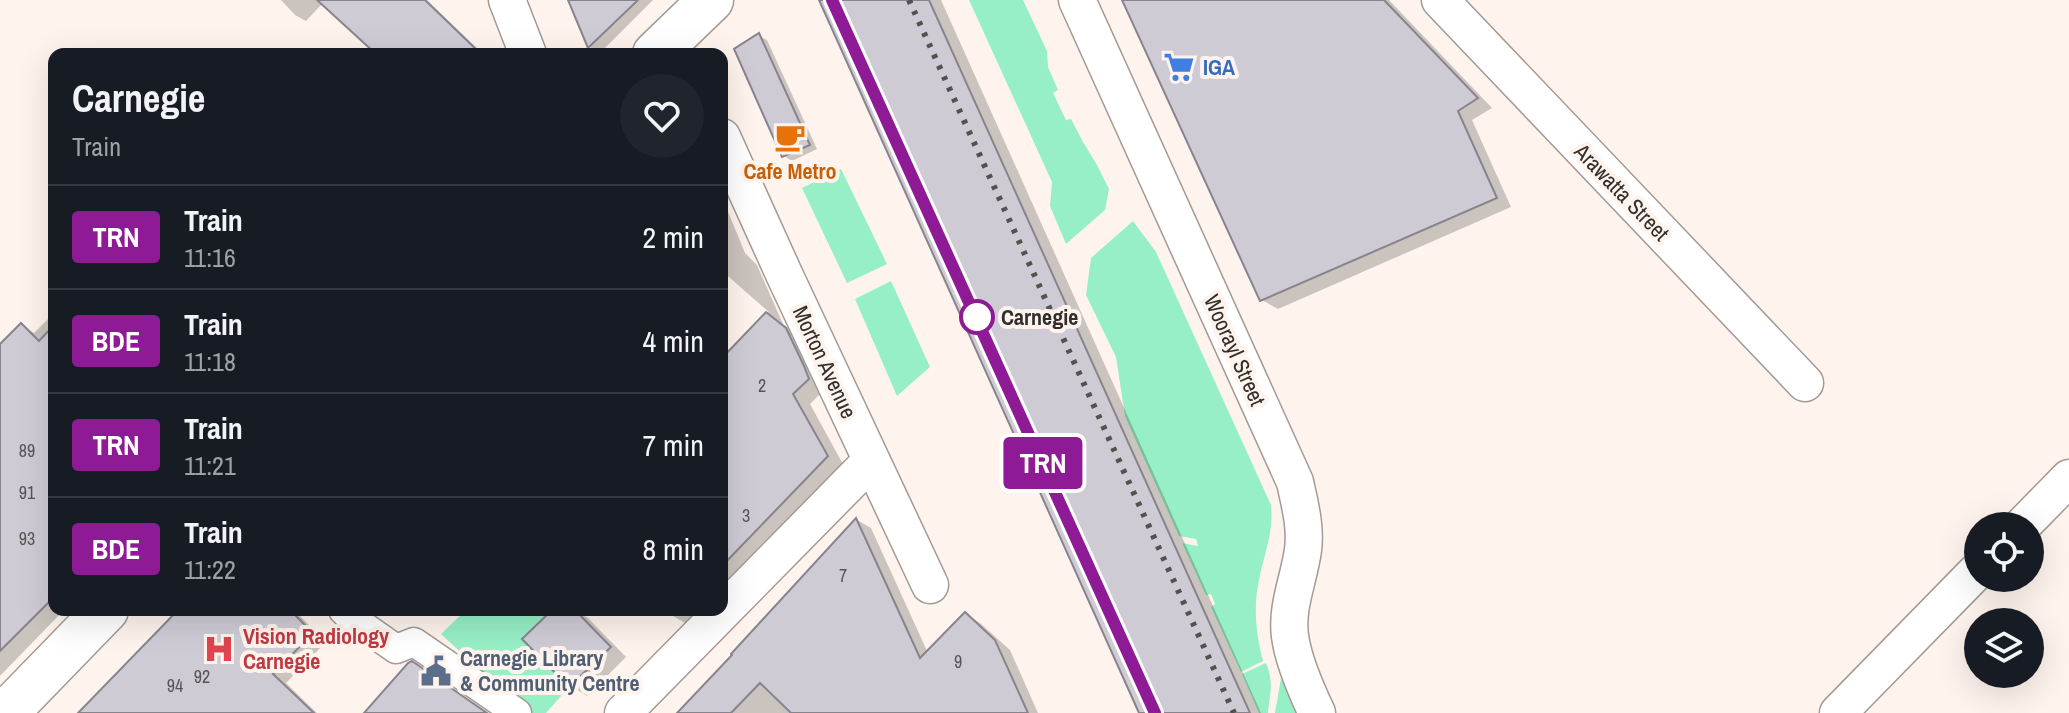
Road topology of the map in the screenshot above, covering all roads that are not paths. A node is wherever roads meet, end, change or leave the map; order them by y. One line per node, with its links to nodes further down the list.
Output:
1 (507, 0): 5 (street)
2 (711, 0): 6 (street)
3 (1077, 0): 21 (street, Woorayl Street)
4 (1440, 0): 8 (street, Arawatta Street)
5 (526, 48)
6 (671, 48)
7 (728, 150): 9 (street, Morton Avenue)
8 (1805, 383)
9 (871, 461): 13 (street, Morton Avenue); 14 (street)
10 (2069, 478): 11 (street)
11 (2036, 512)
12 (1964, 584): 22 (street)
13 (930, 585)
14 (728, 606)
15 (100, 616): 18 (street)
16 (349, 616): 19 (street)
17 (718, 616): 20 (street)
18 (6, 713)
19 (517, 713)
20 (623, 713)
21 (1317, 713)
22 (1838, 713)

